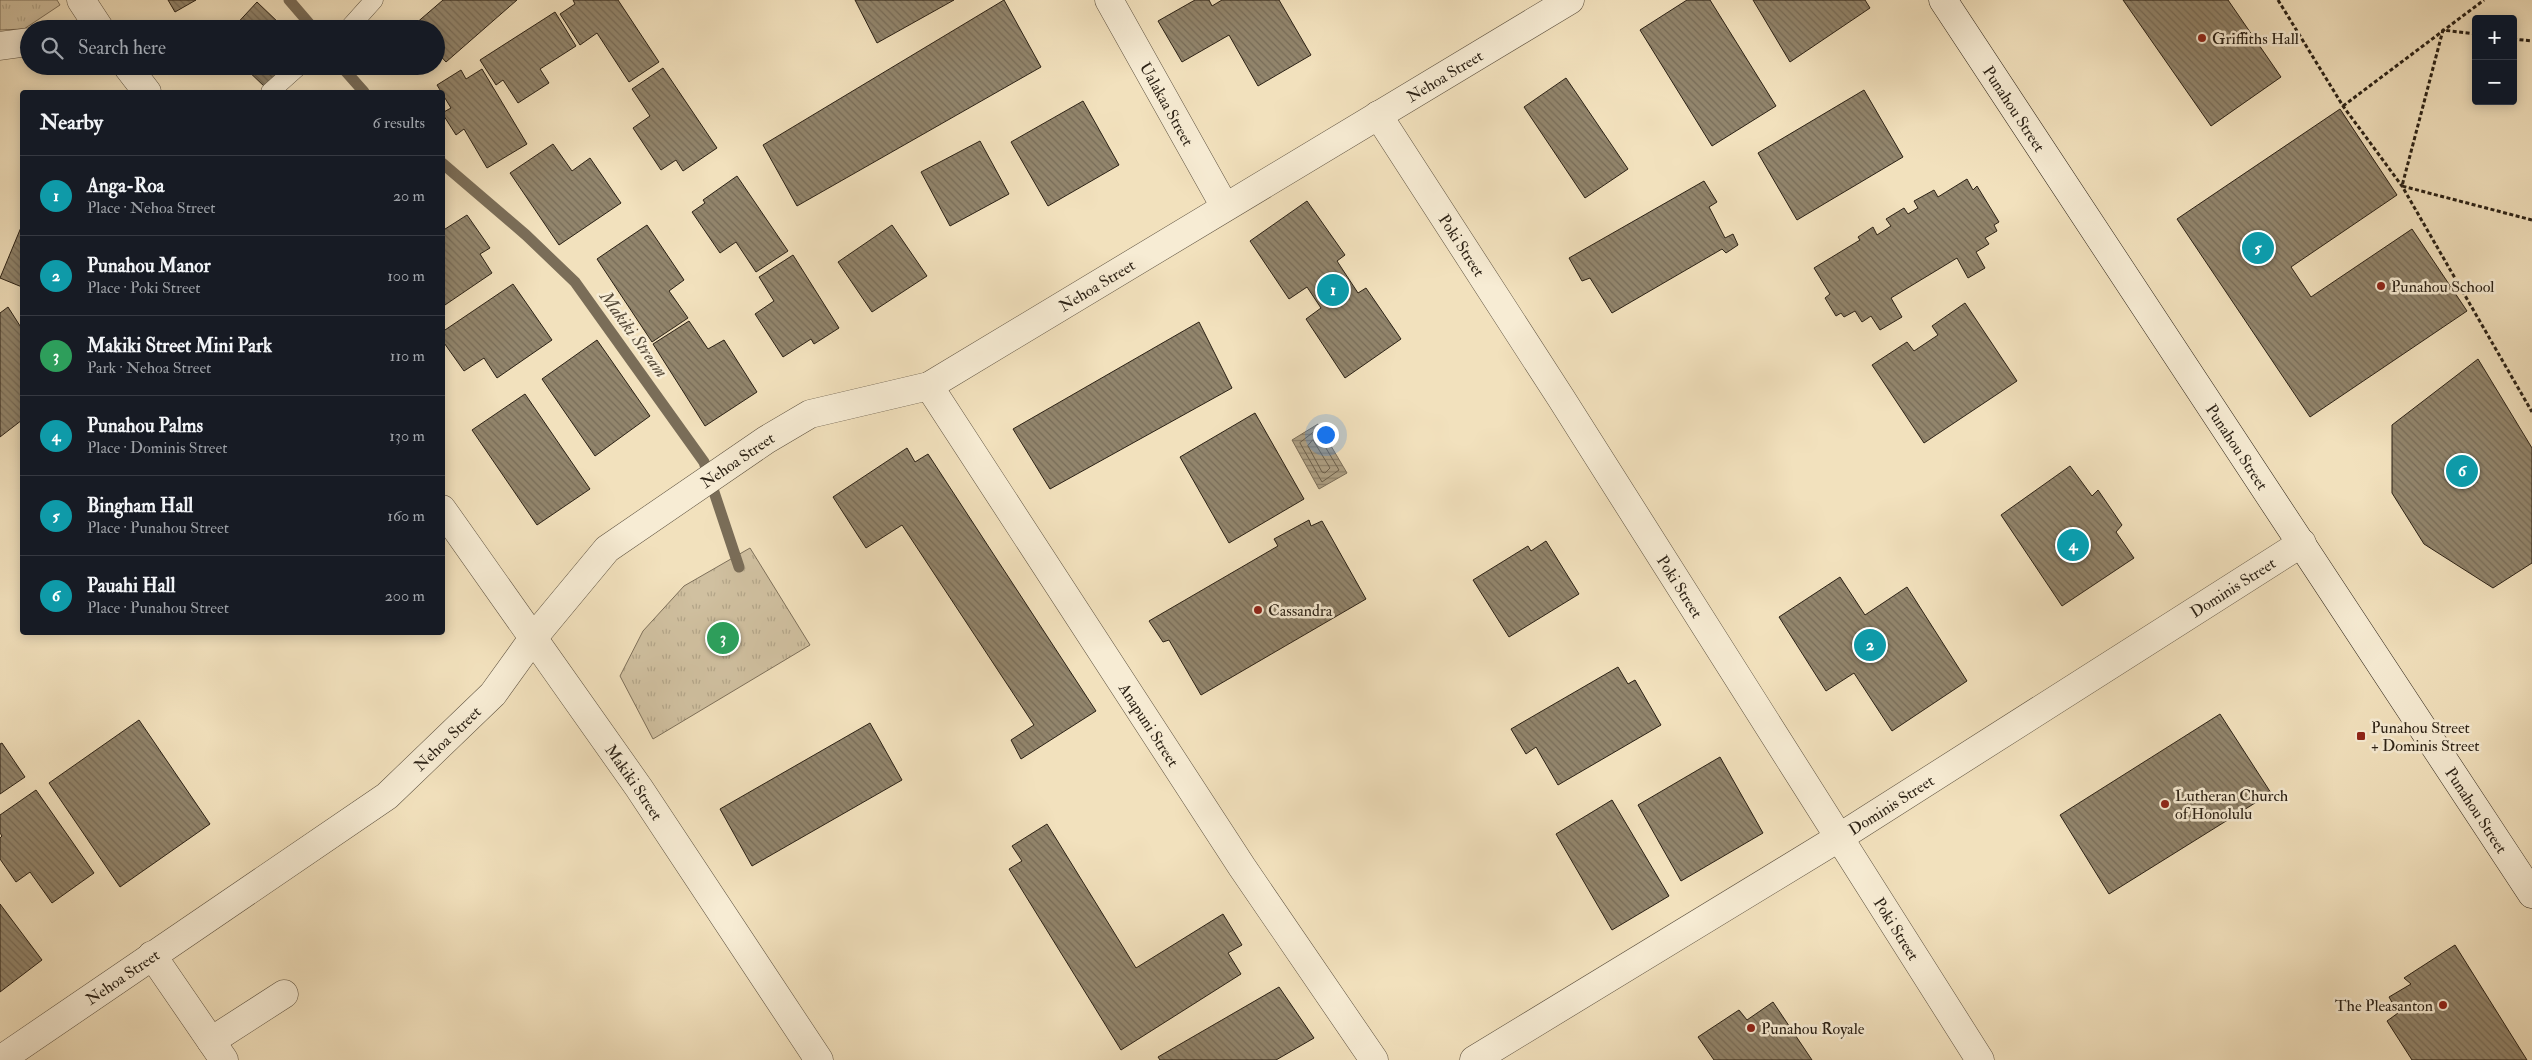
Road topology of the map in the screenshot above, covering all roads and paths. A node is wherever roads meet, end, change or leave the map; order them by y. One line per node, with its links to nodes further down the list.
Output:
1 (374, 0): 7 (lane)
2 (1109, 0): 21 (street, Ualakaa Street)
3 (1570, 0): 19 (street, Nehoa Street)
4 (1943, 0): 26 (street, Punahou Street)
5 (2278, 0): 18 (path)
6 (2484, 0): 8 (path)
7 (356, 20)
8 (2443, 30): 9 (path); 18 (path); 20 (path)
9 (2472, 34)
10 (2517, 39): 11 (path)
11 (2532, 41)
12 (20, 43): 13 (street)
13 (0, 46)
14 (134, 75): 16 (street)
15 (289, 75): 17 (lane)
16 (145, 90)
17 (272, 90)
18 (2343, 106): 20 (path)
19 (1378, 115): 21 (street, Nehoa Street); 28 (street, Poki Street)
20 (2402, 186): 22 (path); 24 (path)
21 (1225, 208): 23 (street, Nehoa Street)
22 (2532, 220)
23 (929, 386): 27 (street, Nehoa Street); 35 (street, Anapuni Street)
24 (2532, 412)
25 (445, 513): 27 (street, Makiki Street)
26 (2302, 543): 28 (street, Dominis Street); 29 (street, Punahou Street)
27 (534, 637): 30 (street, Nehoa Street); 34 (street, Makiki Street)
28 (1840, 836): 36 (street, Dominis Street); 37 (street, Poki Street)
29 (2532, 894)
30 (152, 956): 32 (street); 33 (street, Nehoa Street)
31 (284, 994): 32 (street)
32 (217, 1050)
33 (0, 1060)
34 (819, 1060)
35 (1374, 1060)
36 (1474, 1060)
37 (1980, 1060)

